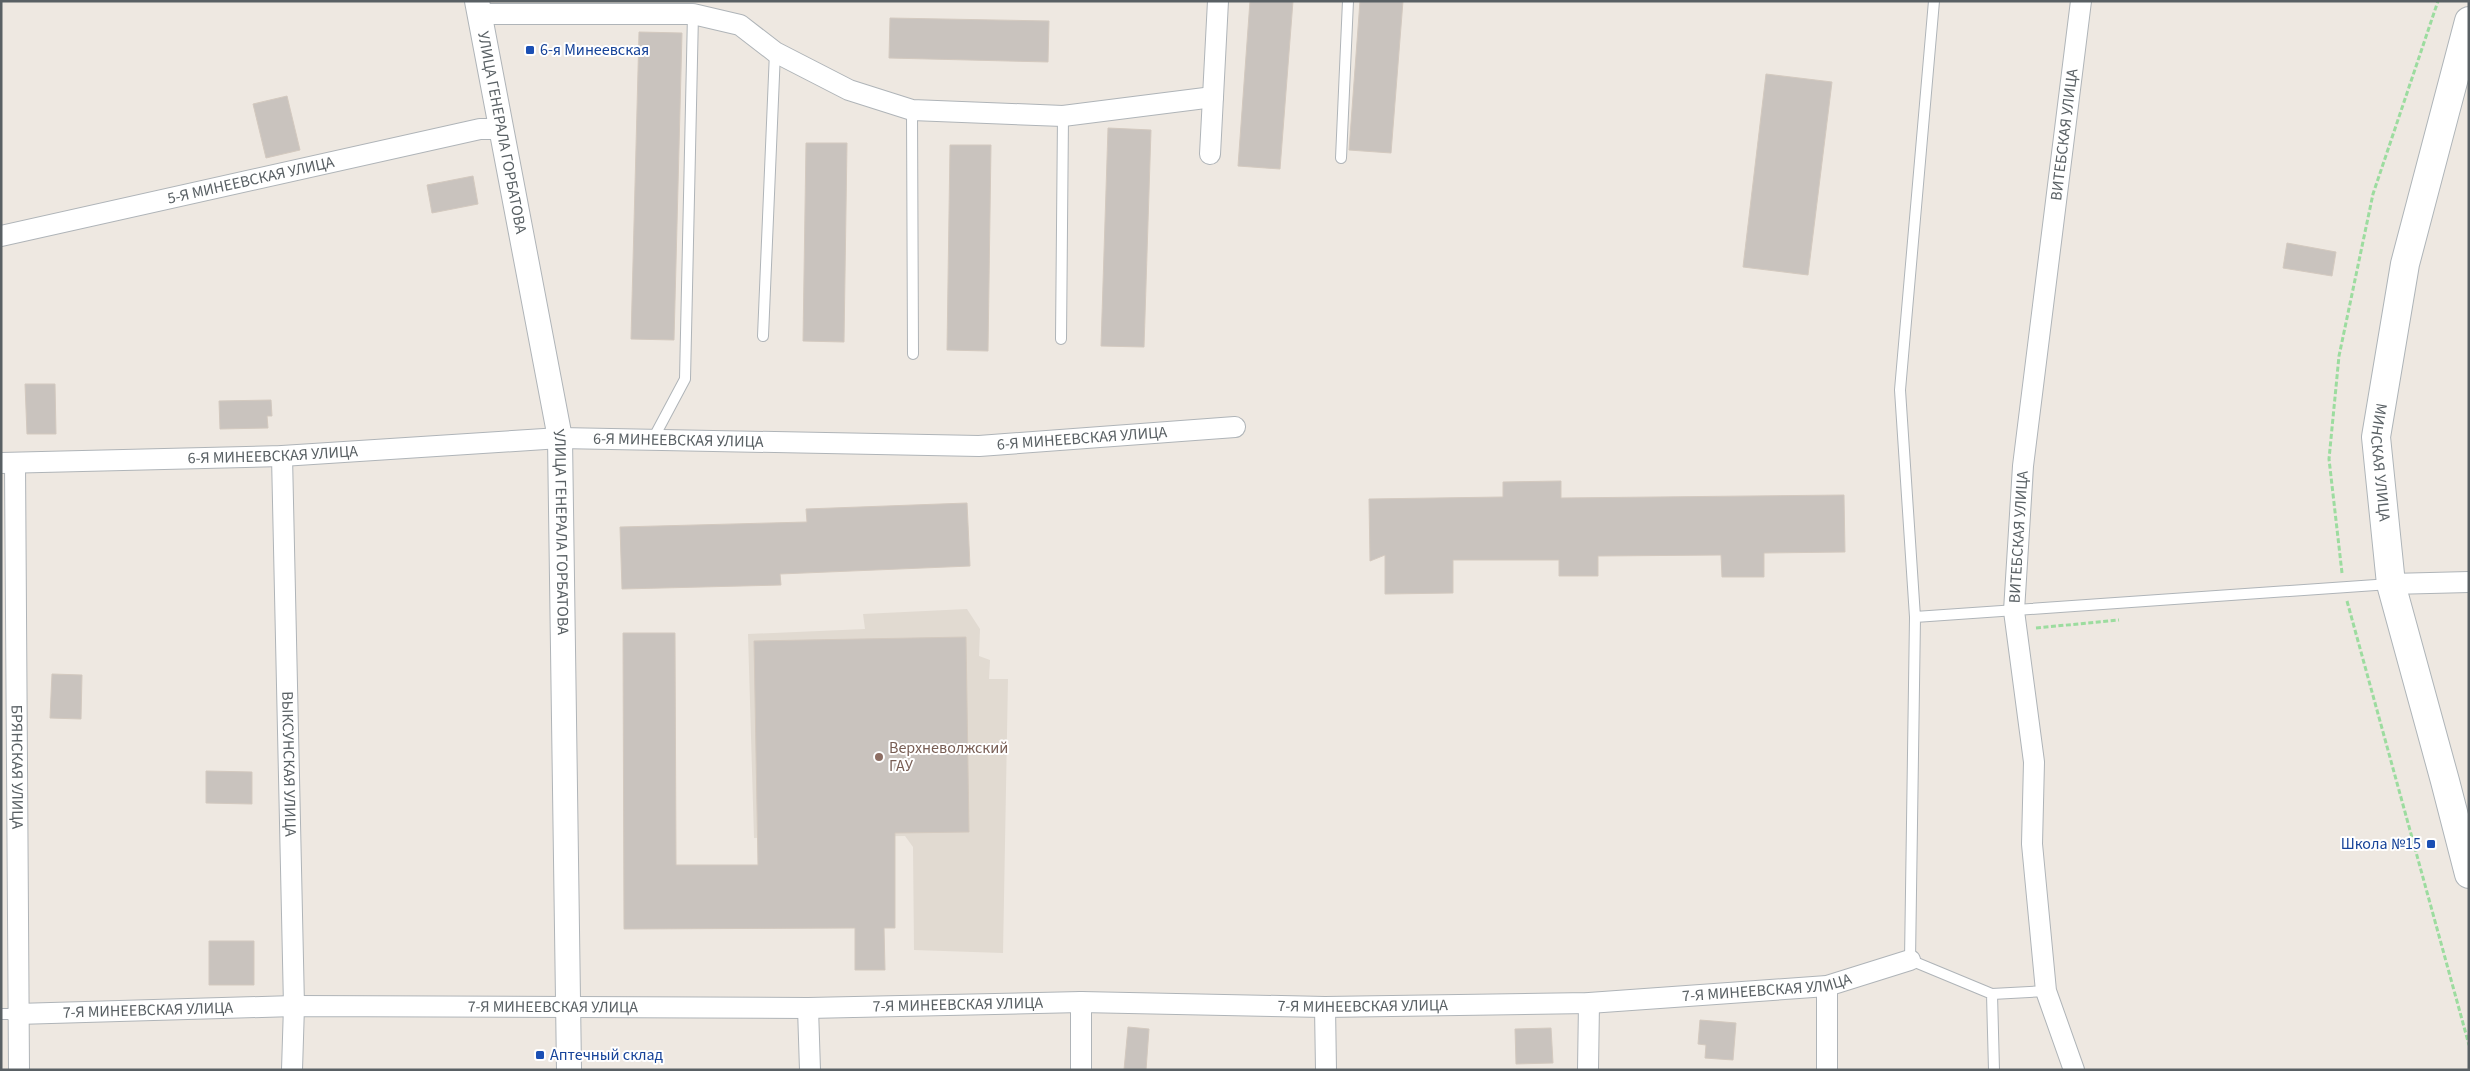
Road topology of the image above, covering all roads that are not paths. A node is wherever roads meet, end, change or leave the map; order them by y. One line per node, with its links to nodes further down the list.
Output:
1 (1218, 1): 9 (street)
2 (1348, 1): 14 (lane)
3 (1934, 1): 27 (lane)
4 (2081, 1): 26 (street, ВИТЕБСКАЯ УЛИЦА)
5 (478, 8): 6 (street); 12 (street, УЛИЦА ГЕНЕРАЛА ГОРБАТОВА)
6 (694, 14): 8 (street); 21 (lane)
7 (2469, 21): 25 (main road, МИНСКАЯ УЛИЦА)
8 (775, 52): 10 (street); 16 (lane)
9 (1213, 97): 11 (street); 13 (street)
10 (912, 110): 11 (street); 18 (lane)
11 (1064, 116): 17 (lane)
12 (501, 129): 15 (street, 5-Я МИНЕЕВСКАЯ УЛИЦА); 20 (street, УЛИЦА ГЕНЕРАЛА ГОРБАТОВА)
13 (1210, 154)
14 (1341, 158)
15 (1, 236)
16 (763, 336)
17 (1061, 339)
18 (913, 354)
19 (1235, 428): 21 (street, 6-Я МИНЕЕВСКАЯ УЛИЦА)
20 (560, 438): 21 (street, 6-Я МИНЕЕВСКАЯ УЛИЦА); 22 (street, 6-Я МИНЕЕВСКАЯ УЛИЦА); 37 (street, УЛИЦА ГЕНЕРАЛА ГОРБАТОВА)
21 (653, 439)
22 (282, 456): 23 (street, 6-Я МИНЕЕВСКАЯ УЛИЦА); 35 (street, ВЫКСУНСКАЯ УЛИЦА)
23 (8, 463): 39 (street, БРЯНСКАЯ УЛИЦА)
24 (2469, 582): 25 (street)
25 (2391, 584): 26 (lane); 28 (main road, МИНСКАЯ УЛИЦА)
26 (2014, 611): 27 (lane); 31 (street, ВИТЕБСКАЯ УЛИЦА)
27 (1915, 617): 29 (lane)
28 (2467, 859)
29 (1910, 960): 30 (street, 7-Я МИНЕЕВСКАЯ УЛИЦА); 32 (lane)
30 (1827, 986): 34 (street, 7-Я МИНЕЕВСКАЯ УЛИЦА); 47 (street)
31 (2046, 991): 32 (lane); 49 (street, ВИТЕБСКАЯ УЛИЦА)
32 (1992, 994): 48 (lane)
33 (1081, 1002): 36 (street, 7-Я МИНЕЕВСКАЯ УЛИЦА); 38 (street, 7-Я МИНЕЕВСКАЯ УЛИЦА); 44 (street)
34 (1588, 1002): 36 (street, 7-Я МИНЕЕВСКАЯ УЛИЦА); 46 (street)
35 (294, 1006): 37 (street, 7-Я МИНЕЕВСКАЯ УЛИЦА); 39 (street, 7-Я МИНЕЕВСКАЯ УЛИЦА); 41 (street, ВЫКСУНСКАЯ УЛИЦА)
36 (1325, 1007): 45 (street)
37 (570, 1008): 38 (street, 7-Я МИНЕЕВСКАЯ УЛИЦА); 42 (street, УЛИЦА ГЕНЕРАЛА ГОРБАТОВА)
38 (808, 1008): 43 (street)
39 (9, 1014): 40 (street, БРЯНСКАЯ УЛИЦА)
40 (19, 1070)
41 (292, 1070)
42 (569, 1070)
43 (810, 1070)
44 (1080, 1070)
45 (1326, 1070)
46 (1588, 1070)
47 (1827, 1070)
48 (1994, 1070)
49 (2074, 1070)

